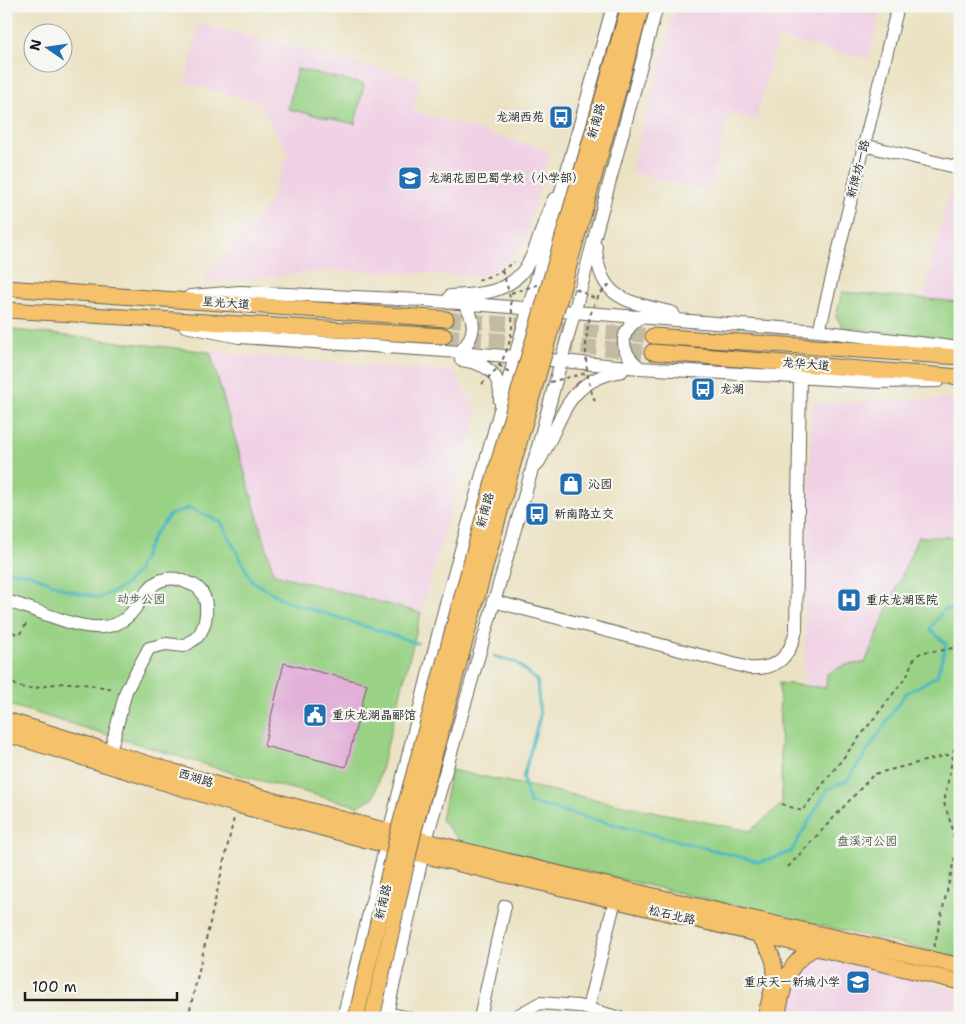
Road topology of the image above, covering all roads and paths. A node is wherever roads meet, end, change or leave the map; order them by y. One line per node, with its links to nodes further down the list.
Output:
1 (613, 6): 8 (street, 新南路)
2 (629, 6): 77 (main road, 新南路, bridge)
3 (642, 6): 78 (main road, 新南路, bridge)
4 (657, 6): 9 (street)
5 (898, 6): 6 (street, 新牌坊一路)
6 (863, 145): 7 (street); 25 (street, 新牌坊一路)
7 (960, 168)
8 (566, 175): 16 (street); 18 (street, 新南路)
9 (595, 235): 20 (street); 24 (street)
10 (518, 258): 11 (path)
11 (502, 271): 12 (path); 39 (path, bridge)
12 (478, 280)
13 (610, 284): 43 (path, bridge)
14 (6, 288): 15 (main road, 星光大道)
15 (158, 298): 16 (street); 23 (main road, 星光大道)
16 (420, 300): 17 (street)
17 (463, 304): 18 (street); 30 (street)
18 (528, 309): 20 (street); 32 (street, 新南路)
19 (6, 310): 22 (main road, 星光大道)
20 (575, 313): 21 (street); 34 (street)
21 (643, 316): 24 (street); 35 (street)
22 (156, 319): 26 (main road, 星光大道); 28 (street)
23 (446, 319)
24 (705, 321): 25 (street)
25 (819, 331): 29 (street)
26 (444, 336)
27 (653, 336): 33 (main road, 龙华大道)
28 (408, 348): 30 (street); 45 (street)
29 (960, 348)
30 (460, 352): 32 (street)
31 (652, 352): 38 (main road, 龙华大道)
32 (516, 356): 34 (street); 45 (street, 新南路)
33 (960, 357)
34 (561, 361): 35 (street); 46 (street)
35 (640, 368): 37 (street); 46 (street)
36 (481, 375): 39 (path, bridge)
37 (800, 378): 38 (street); 48 (street)
38 (960, 379)
39 (486, 380): 40 (path, bridge); 41 (path, bridge)
40 (482, 384)
41 (489, 384)
42 (599, 389): 43 (path)
43 (592, 393): 44 (path, bridge)
44 (595, 401)
45 (499, 420): 62 (street, 新南路)
46 (529, 480): 48 (street)
47 (6, 601): 49 (street)
48 (494, 601): 63 (street)
49 (36, 609): 50 (path); 54 (street)
50 (6, 632)
51 (959, 645): 52 (path); 60 (path)
52 (960, 672)
53 (6, 679): 54 (path)
54 (126, 691): 59 (street)
55 (960, 718): 58 (path)
56 (6, 720): 59 (main road, 西湖路)
57 (6, 734): 59 (main road, 西湖路)
58 (952, 754): 65 (path); 70 (path)
59 (109, 758): 61 (main road, 西湖路); 62 (main road, 西湖路)
60 (782, 804)
61 (237, 805): 62 (main road, 西湖路); 75 (path)
62 (386, 838): 63 (main road, 松石北路); 64 (main road, 松石北路); 76 (street, 新南路)
63 (426, 840): 64 (street); 66 (main road, 松石北路)
64 (422, 855): 66 (main road, 松石北路); 74 (street)
65 (788, 867)
66 (616, 894): 68 (main road, 松石北路); 70 (main road, 松石北路); 73 (street)
67 (505, 906): 80 (street)
68 (758, 935): 69 (main road, 松石北路); 83 (main road)
69 (815, 948): 72 (main road, 松石北路); 84 (main road)
70 (932, 960): 71 (main road, 松石北路)
71 (960, 966)
72 (960, 982)
73 (588, 1008): 81 (street); 82 (street)
74 (386, 1015): 79 (street)
75 (188, 1018)
76 (343, 1018)
77 (356, 1018)
78 (372, 1018)
79 (410, 1018)
80 (480, 1018)
81 (513, 1018)
82 (620, 1018)
83 (765, 1018)
84 (777, 1018)

